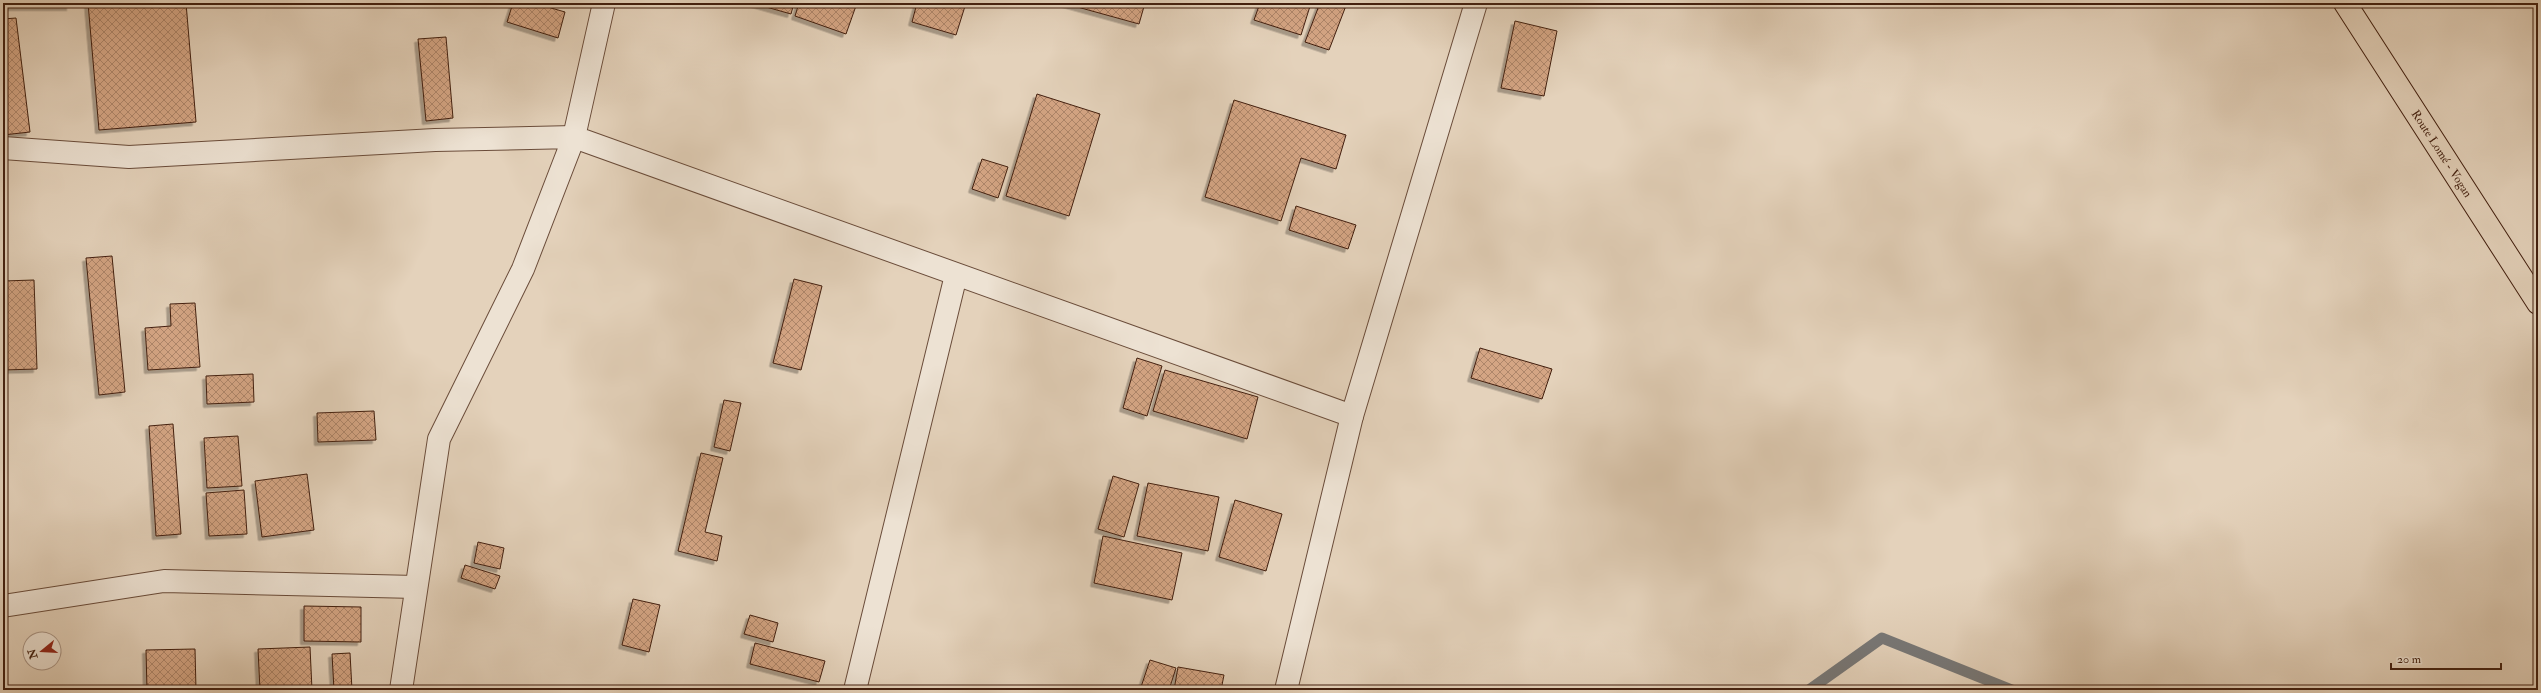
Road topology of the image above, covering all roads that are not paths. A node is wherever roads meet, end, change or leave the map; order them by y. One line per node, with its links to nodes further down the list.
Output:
1 (604, 3): 4 (street)
2 (1476, 3): 8 (street)
3 (2345, 3): 7 (main road, Route Lomé - Vogan)
4 (574, 137): 5 (street); 6 (street); 9 (street)
5 (3, 148)
6 (956, 275): 8 (street); 12 (street)
7 (2538, 303)
8 (1352, 416): 13 (street)
9 (416, 587): 10 (street); 11 (street)
10 (3, 606)
11 (402, 690)
12 (854, 690)
13 (1286, 690)

